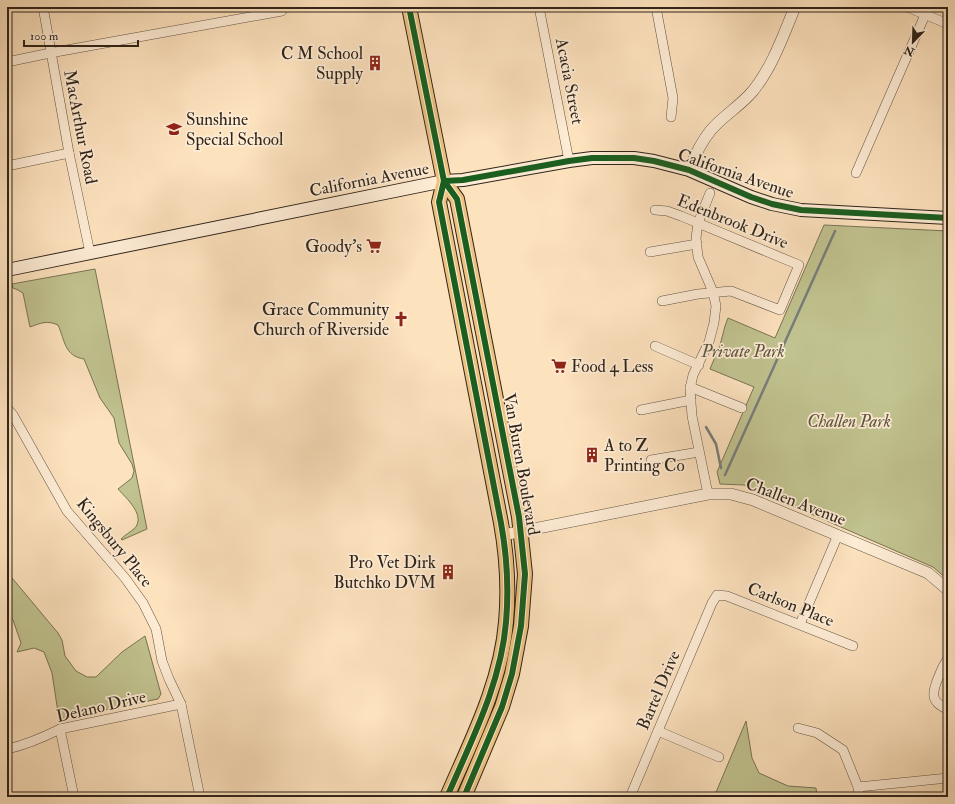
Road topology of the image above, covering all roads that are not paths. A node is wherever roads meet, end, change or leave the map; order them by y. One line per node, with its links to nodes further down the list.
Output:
1 (43, 7): 10 (street, MacArthur Road)
2 (409, 7): 18 (main road, Van Buren Boulevard)
3 (539, 7): 14 (street, Acacia Street)
4 (656, 7): 12 (street)
5 (795, 7): 16 (street)
6 (907, 7): 8 (street)
7 (282, 11): 10 (street)
8 (925, 15): 9 (street); 17 (street)
9 (948, 24)
10 (50, 53): 11 (street); 13 (street, MacArthur Road)
11 (7, 62)
12 (672, 117)
13 (69, 153): 15 (street); 25 (street, MacArthur Road)
14 (569, 161): 16 (main road, California Avenue); 18 (main road, California Avenue)
15 (7, 166)
16 (689, 170): 21 (main road, California Avenue)
17 (856, 173)
18 (444, 181): 25 (main road, California Avenue); 39 (main road, Van Buren Boulevard); 40 (main road, Van Buren Boulevard)
19 (710, 193): 22 (street)
20 (655, 210): 22 (street, Edenbrook Drive)
21 (948, 218)
22 (698, 223): 23 (street); 27 (street, Edenbrook Drive)
23 (697, 244): 24 (street); 27 (street)
24 (650, 252)
25 (90, 253): 26 (main road, California Avenue)
26 (7, 270)
27 (713, 292): 28 (street); 30 (street)
28 (662, 301)
29 (656, 346): 30 (street)
30 (698, 365): 31 (street)
31 (690, 387): 32 (street); 34 (street)
32 (691, 400): 35 (street); 36 (street)
33 (7, 408): 50 (street, Kingsbury Place)
34 (742, 408)
35 (641, 410)
36 (699, 452): 37 (street); 38 (street)
37 (650, 460)
38 (708, 494): 39 (street, Challen Avenue); 41 (street, Challen Avenue)
39 (521, 532): 40 (street, Challen Avenue); 46 (main road, Van Buren Boulevard)
40 (504, 535): 42 (main road, Van Buren Boulevard)
41 (838, 535): 43 (street, Challen Avenue); 45 (street)
42 (508, 579): 46 (main road); 49 (main road, Van Buren Boulevard)
43 (948, 590)
44 (717, 595): 45 (street, Carlson Place); 54 (street, Bartel Drive)
45 (800, 624): 47 (street, Carlson Place)
46 (520, 634): 56 (main road, Van Buren Boulevard)
47 (853, 646)
48 (948, 658): 51 (street)
49 (489, 696): 56 (main road); 62 (main road, Van Buren Boulevard)
50 (181, 704): 53 (street, Delano Drive); 61 (street, Kingsbury Place)
51 (948, 710)
52 (798, 728): 59 (street)
53 (60, 730): 55 (street, Delano Drive); 60 (street)
54 (658, 731): 57 (street); 64 (street, Bartel Drive)
55 (7, 749)
56 (482, 755): 63 (main road, Van Buren Boulevard)
57 (720, 757)
58 (948, 778): 59 (street)
59 (858, 787): 65 (street)
60 (74, 797)
61 (200, 797)
62 (447, 797)
63 (464, 797)
64 (630, 797)
65 (859, 797)

